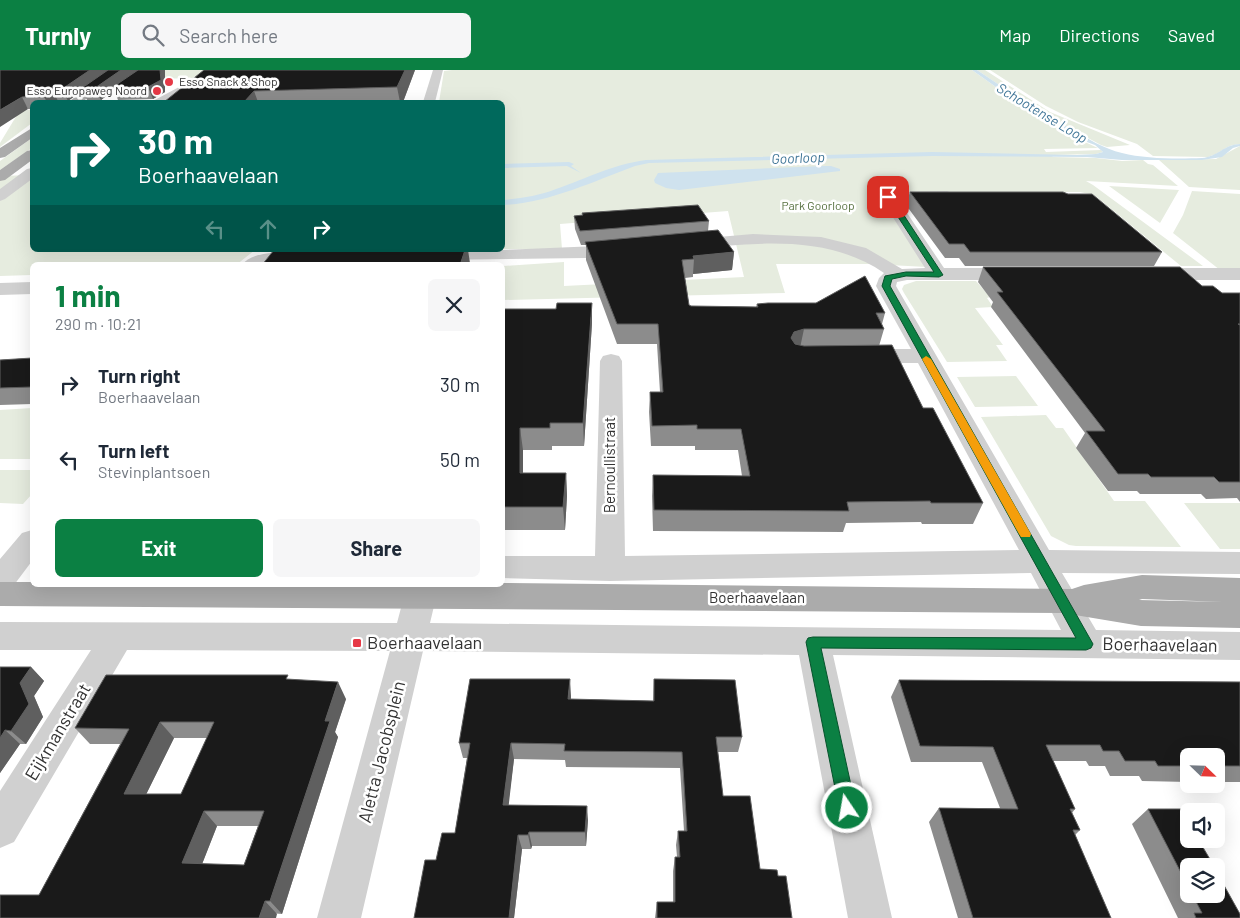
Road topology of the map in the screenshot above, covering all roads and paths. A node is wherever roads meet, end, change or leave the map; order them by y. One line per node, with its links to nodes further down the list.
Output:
1 (121, 70): 4 (main road)
2 (219, 70): 5 (street)
3 (438, 70): 6 (street)
4 (78, 100)
5 (161, 100)
6 (430, 100)
7 (30, 133): 8 (main road)
8 (0, 154)
9 (30, 156): 11 (main road)
10 (30, 173): 11 (street)
11 (6, 179): 12 (street)
12 (0, 196)
13 (968, 196): 25 (street)
14 (669, 246): 26 (street)
15 (642, 249): 16 (street)
16 (415, 255)
17 (1160, 256): 22 (street)
18 (317, 257): 19 (street)
19 (259, 262)
20 (1037, 274): 25 (street)
21 (1134, 274): 22 (street)
22 (1183, 274): 23 (street)
23 (1221, 274): 24 (street); 29 (street)
24 (1240, 274)
25 (939, 275): 26 (street)
26 (894, 277): 31 (street)
27 (30, 288): 28 (street)
28 (0, 289)
29 (1240, 289)
30 (838, 356): 31 (street)
31 (925, 356): 33 (street)
32 (611, 361): 36 (street, Bernoullistraat)
33 (1040, 560): 34 (street, Boerhaavelaan); 36 (street, Boerhaavelaan); 40 (street)
34 (1240, 563)
35 (505, 567): 36 (street, Boerhaavelaan)
36 (610, 569)
37 (422, 590): 39 (main road, Boerhaavelaan); 40 (main road, Boerhaavelaan); 44 (street, Aletta Jacobsplein)
38 (1240, 590): 40 (main road, Boerhaavelaan)
39 (0, 594)
40 (1063, 600): 41 (main road, Boerhaavelaan); 46 (street)
41 (1240, 615)
42 (0, 636): 43 (street, Boerhaavelaan)
43 (117, 637): 44 (street, Boerhaavelaan); 48 (street, Eijkmanstraat)
44 (411, 637): 45 (street, Boerhaavelaan); 49 (street, Aletta Jacobsplein)
45 (813, 642): 46 (street, Boerhaavelaan); 50 (street)
46 (1086, 644): 47 (street, Boerhaavelaan)
47 (1240, 646)
48 (0, 828)
49 (339, 918)
50 (870, 918)

